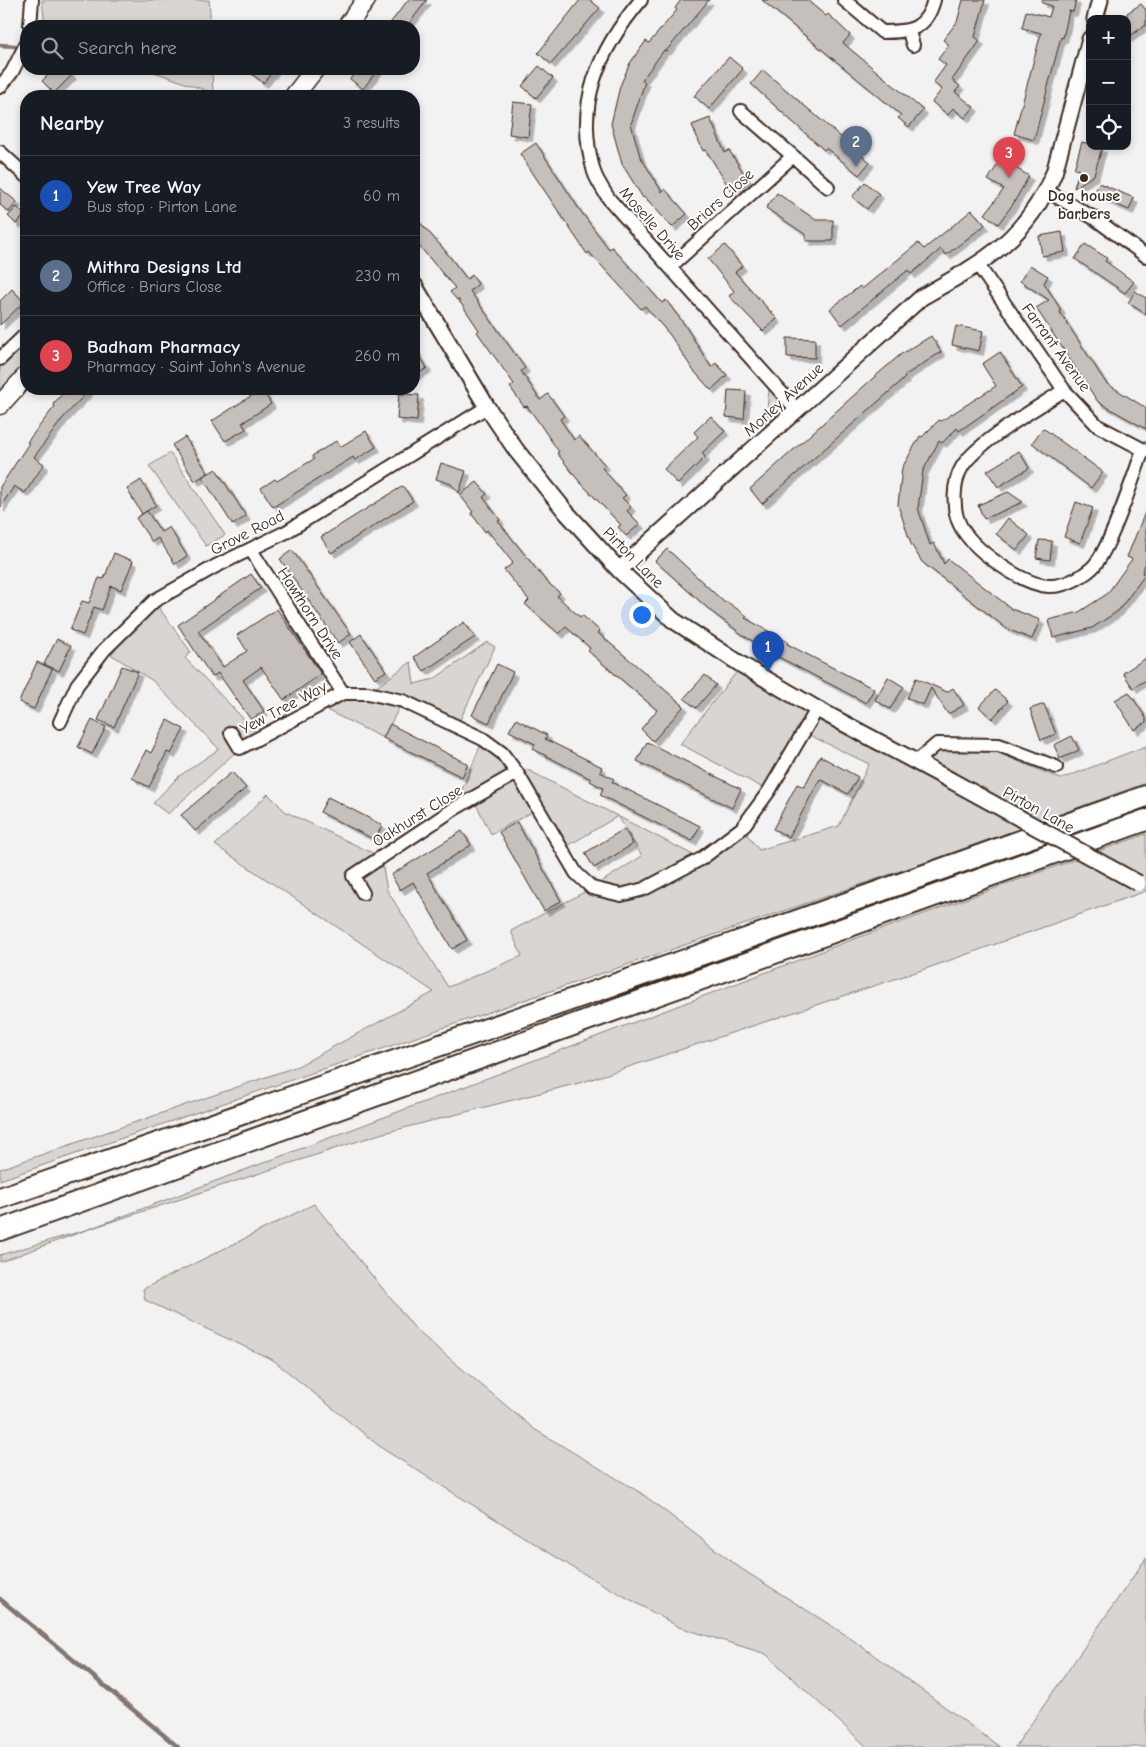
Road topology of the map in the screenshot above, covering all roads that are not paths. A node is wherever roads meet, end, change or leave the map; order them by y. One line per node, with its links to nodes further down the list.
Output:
1 (32, 0): 8 (street)
2 (366, 0): 9 (main road)
3 (641, 0): 25 (street, Moselle Drive)
4 (844, 0): 10 (street)
5 (934, 0): 10 (street)
6 (1100, 0): 7 (street)
7 (1096, 15)
8 (31, 20)
9 (351, 20)
10 (909, 32): 11 (street)
11 (913, 45)
12 (1086, 54): 22 (street, Morley Avenue)
13 (20, 56): 15 (street)
14 (310, 75): 16 (main road)
15 (0, 87)
16 (299, 90)
17 (742, 111): 19 (street)
18 (0, 152): 20 (street)
19 (793, 156): 21 (street); 25 (street, Briars Close)
20 (20, 170)
21 (828, 187)
22 (1047, 191): 23 (street); 24 (street, Morley Avenue)
23 (1146, 254)
24 (978, 265): 30 (street, Farrant Avenue); 33 (street, Morley Avenue)
25 (670, 267): 33 (street, Moselle Drive)
26 (420, 295): 32 (street, Pirton Lane)
27 (20, 340): 28 (street)
28 (0, 359)
29 (20, 383): 31 (main road)
30 (1064, 390): 34 (street, Farrant Avenue); 34 (street)
31 (0, 405)
32 (487, 408): 35 (street, Grove Road); 36 (street, Pirton Lane)
33 (797, 410): 36 (street, Morley Avenue)
34 (1145, 450)
35 (251, 550): 37 (street, Hawthorn Drive); 39 (street, Grove Road)
36 (620, 570): 38 (street, Pirton Lane)
37 (343, 694): 40 (street, Yew Tree Way); 43 (street, Yew Tree Way)
38 (817, 709): 41 (street, Pirton Lane); 43 (street, Yew Tree Way)
39 (60, 722)
40 (231, 733)
41 (916, 762): 42 (street); 46 (street, Pirton Lane, bridge)
42 (1056, 766)
43 (518, 774): 47 (street, Oakhurst Close)
44 (1146, 796): 48 (highway)
45 (1146, 820): 49 (highway)
46 (1142, 885)
47 (363, 893)
48 (0, 1198)
49 (0, 1230)

